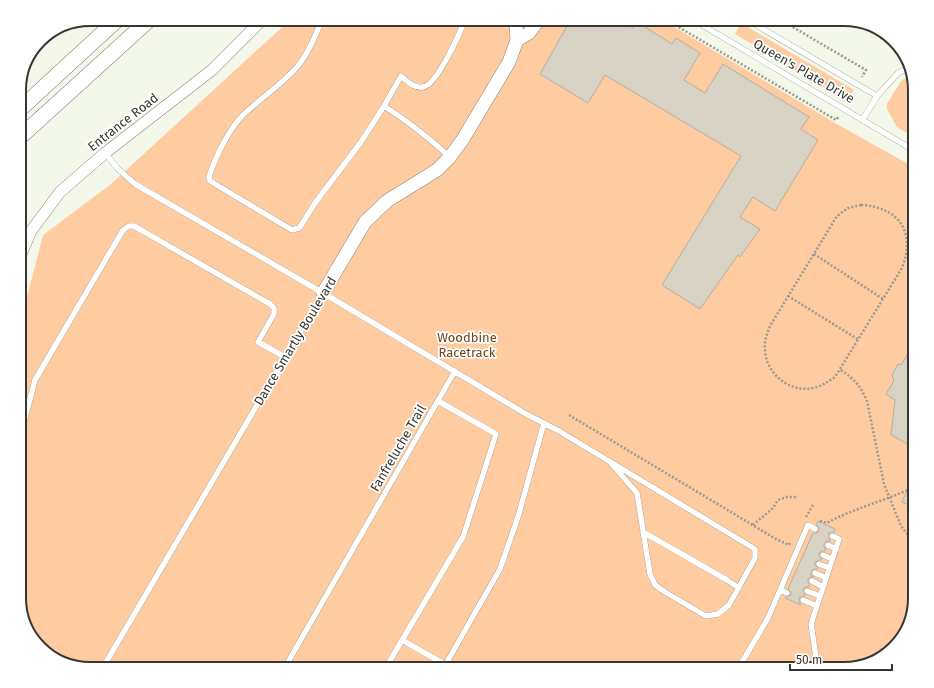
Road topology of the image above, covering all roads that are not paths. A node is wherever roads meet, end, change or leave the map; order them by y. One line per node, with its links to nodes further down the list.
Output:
1 (110, 26): 13 (main road)
2 (142, 26): 16 (main road)
3 (256, 26): 18 (street, Entrance Road)
4 (319, 26): 14 (lane)
5 (462, 26): 14 (lane)
6 (516, 26): 10 (street, Dance Smartly Boulevard)
7 (534, 26): 10 (street)
8 (704, 26): 15 (lane, Queen's Plate Drive)
9 (758, 26): 12 (lane, Queen's Plate Drive)
10 (517, 40): 19 (street, Dance Smartly Boulevard)
11 (905, 70): 12 (lane, Queen's Plate Drive)
12 (877, 96): 15 (lane, Queen's Plate Drive)
13 (26, 104)
14 (384, 106): 19 (lane)
15 (863, 119): 17 (lane, Queen's Plate Drive)
16 (26, 132)
17 (908, 146)
18 (105, 153): 20 (street, Entrance Road); 21 (lane)
19 (450, 157): 21 (street, Dance Smartly Boulevard)
20 (26, 241)
21 (323, 293): 22 (lane, Dance Smartly Boulevard); 23 (lane)
22 (285, 357): 25 (lane); 61 (lane, Dance Smartly Boulevard)
23 (455, 371): 24 (lane, Fanfreluche Trail); 26 (lane)
24 (438, 401): 60 (lane); 62 (lane, Fanfreluche Trail)
25 (26, 414)
26 (544, 423): 27 (lane); 65 (lane)
27 (610, 462): 29 (lane); 53 (lane)
28 (815, 529): 30 (lane)
29 (643, 532): 53 (lane); 53 (lane)
30 (804, 535): 32 (lane); 33 (lane)
31 (832, 536): 36 (lane)
32 (811, 538)
33 (800, 545): 35 (lane); 37 (lane)
34 (828, 545): 36 (lane)
35 (806, 548)
36 (836, 549): 40 (lane)
37 (796, 553): 39 (lane); 41 (lane)
38 (823, 555): 40 (lane)
39 (803, 556)
40 (832, 559): 44 (lane)
41 (792, 563): 43 (lane); 45 (lane)
42 (820, 564): 44 (lane)
43 (799, 566)
44 (829, 568): 48 (lane)
45 (788, 571): 47 (lane); 49 (lane)
46 (815, 573): 48 (lane)
47 (795, 574)
48 (826, 578): 52 (lane)
49 (784, 581): 51 (lane); 54 (lane)
50 (812, 581): 52 (lane)
51 (791, 584)
52 (823, 587): 57 (lane)
53 (739, 588)
54 (780, 590): 56 (lane); 66 (lane)
55 (807, 591): 57 (lane)
56 (787, 593)
57 (820, 596): 59 (lane)
58 (803, 600): 59 (lane)
59 (817, 606): 67 (lane)
60 (402, 640): 63 (lane); 64 (lane)
61 (106, 662)
62 (288, 662)
63 (389, 662)
64 (436, 662)
65 (447, 662)
66 (742, 662)
67 (813, 662)

